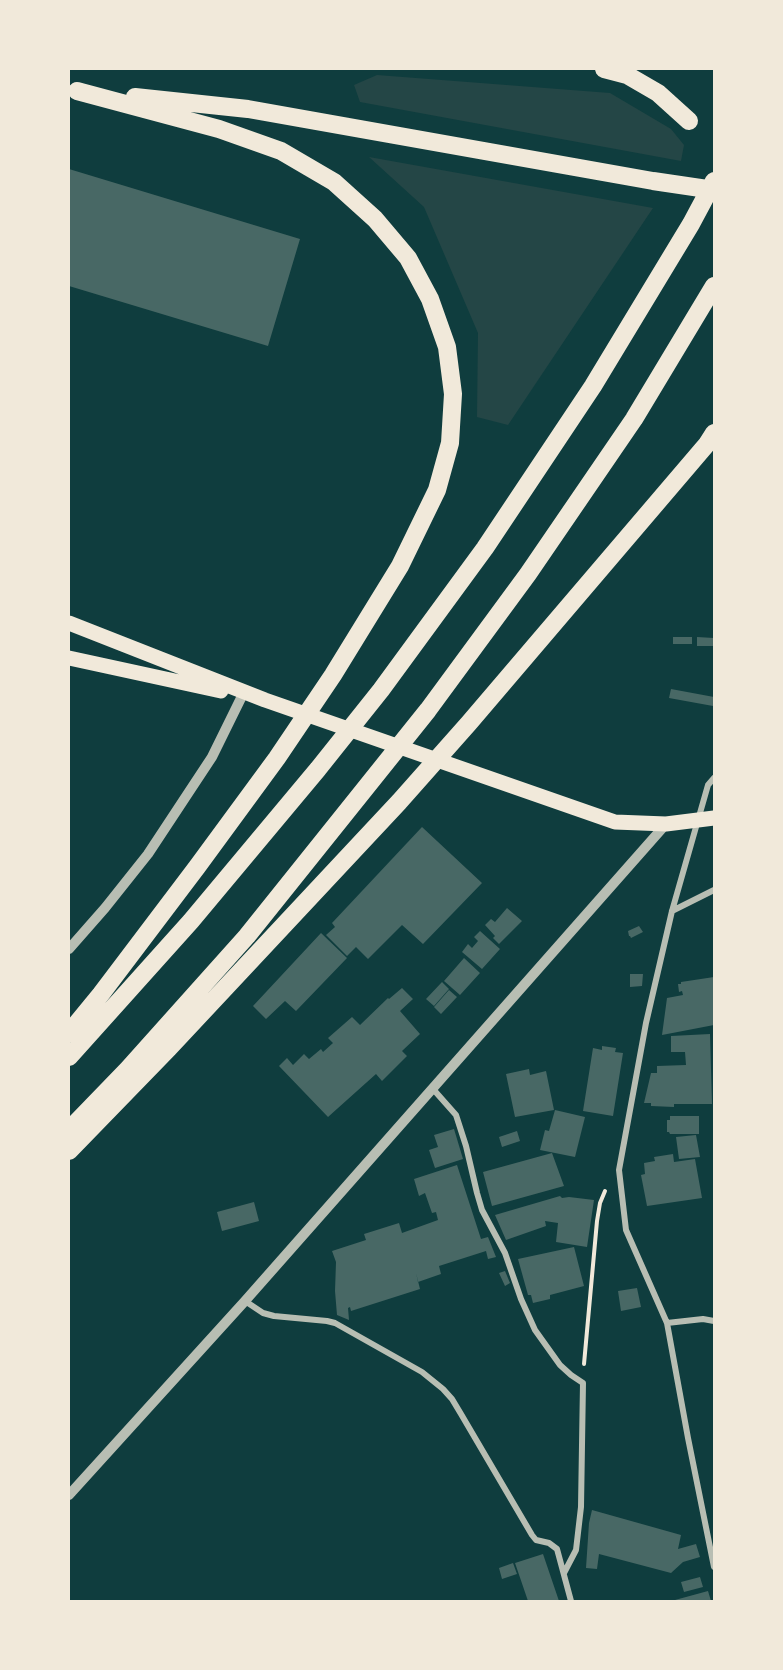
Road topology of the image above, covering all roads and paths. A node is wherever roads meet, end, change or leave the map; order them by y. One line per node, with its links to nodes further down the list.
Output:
1 (604, 69): 3 (highway)
2 (73, 91): 5 (highway); 17 (highway)
3 (689, 120)
4 (714, 182): 18 (highway)
5 (714, 190)
6 (714, 286): 20 (highway)
7 (714, 433): 21 (highway)
8 (69, 623): 10 (main road)
9 (69, 658): 10 (main road)
10 (243, 693): 13 (main road); 16 (street)
11 (714, 778): 15 (street)
12 (714, 818): 13 (main road)
13 (666, 824): 19 (street)
14 (714, 890): 15 (street)
15 (672, 911): 22 (street)
16 (69, 949)
17 (69, 1033)
18 (69, 1057)
19 (434, 1089): 23 (street); 26 (street)
20 (69, 1130)
21 (69, 1151)
22 (620, 1181): 25 (street); 26 (path)
23 (245, 1301): 27 (street); 29 (street)
24 (714, 1321): 25 (street)
25 (667, 1323): 28 (street)
26 (583, 1383): 29 (street)
27 (69, 1495)
28 (714, 1567)
29 (564, 1574): 30 (street)
30 (571, 1601)

